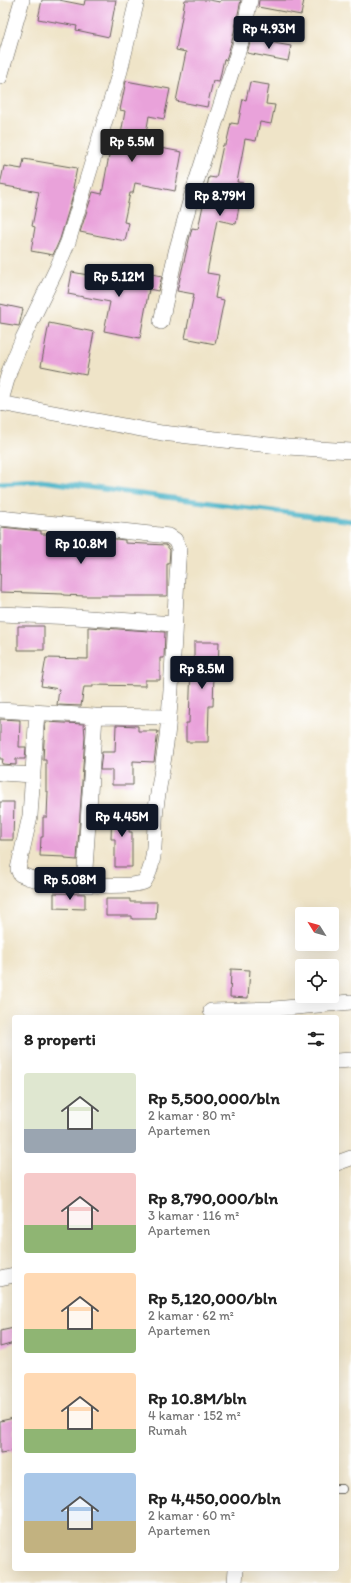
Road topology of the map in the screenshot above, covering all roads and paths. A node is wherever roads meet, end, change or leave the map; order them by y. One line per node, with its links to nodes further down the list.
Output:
1 (22, 0): 4 (street)
2 (137, 0): 6 (street)
3 (250, 0): 5 (street)
4 (0, 77)
5 (161, 322)
6 (0, 403): 7 (street)
7 (351, 451)
8 (0, 518): 10 (street)
9 (0, 614): 10 (street)
10 (174, 624): 14 (street)
11 (0, 710): 12 (street)
12 (37, 712): 13 (street); 16 (street)
13 (95, 716): 14 (street); 17 (street)
14 (168, 717): 17 (street)
15 (0, 772): 16 (street)
16 (33, 775): 17 (street)
17 (84, 884)
18 (351, 1002): 19 (street)
19 (211, 1011)
20 (351, 1060): 21 (street)
21 (339, 1061)
22 (351, 1158): 23 (street)
23 (339, 1162)
24 (12, 1275): 25 (street)
25 (0, 1278)
26 (236, 1571): 27 (street)
27 (235, 1583)

